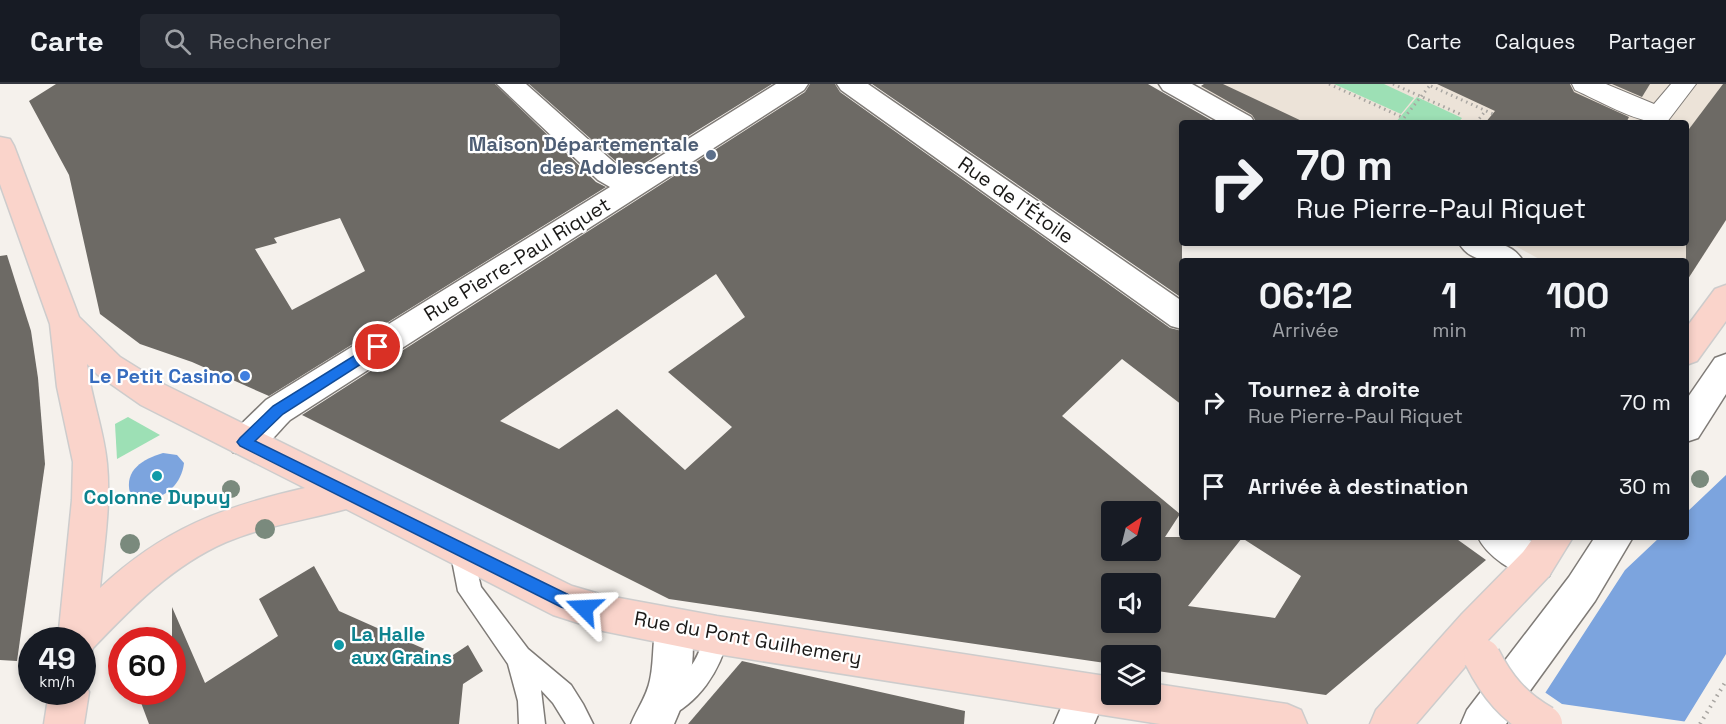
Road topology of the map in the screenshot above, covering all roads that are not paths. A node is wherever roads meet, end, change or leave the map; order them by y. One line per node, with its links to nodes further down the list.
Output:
1 (510, 84): 9 (street)
2 (795, 84): 9 (street, Rue Pierre-Paul Riquet)
3 (850, 84): 13 (street, Rue de l'Étoile)
4 (1172, 84): 7 (street)
5 (1584, 84): 6 (street)
6 (1684, 84)
7 (1236, 120)
8 (0, 146): 14 (main road)
9 (632, 186): 18 (street, Rue Pierre-Paul Riquet)
10 (1480, 246): 11 (street)
11 (1502, 258)
12 (1726, 297): 15 (main road)
13 (1179, 315)
14 (66, 324): 18 (main road, Rue du Pont Guilhemery); 24 (main road)
15 (1689, 348)
16 (1726, 367): 17 (street)
17 (1689, 423)
18 (244, 442): 19 (main road, Rue du Pont Guilhemery)
19 (348, 493): 22 (main road, Rue du Pont Guilhemery); 25 (main road)
20 (1507, 540): 23 (street)
21 (1613, 540): 38 (street)
22 (462, 550): 26 (main road, Rue du Pont Guilhemery); 29 (lane)
23 (1545, 550): 28 (main road)
24 (78, 627)
25 (88, 627)
26 (672, 627): 27 (main road, Rue du Pont Guilhemery); 32 (street)
27 (717, 635): 31 (main road, Rue du Pont Guilhemery); 32 (lane)
28 (1479, 642): 37 (main road); 39 (main road, bridge)
29 (519, 658): 34 (lane); 35 (lane)
30 (67, 705): 33 (main road)
31 (1081, 709): 36 (main road, Rue du Pont Guilhemery)
32 (657, 715)
33 (64, 724)
34 (532, 724)
35 (580, 724)
36 (1287, 724)
37 (1390, 724)
38 (1481, 724)
39 (1544, 724)

